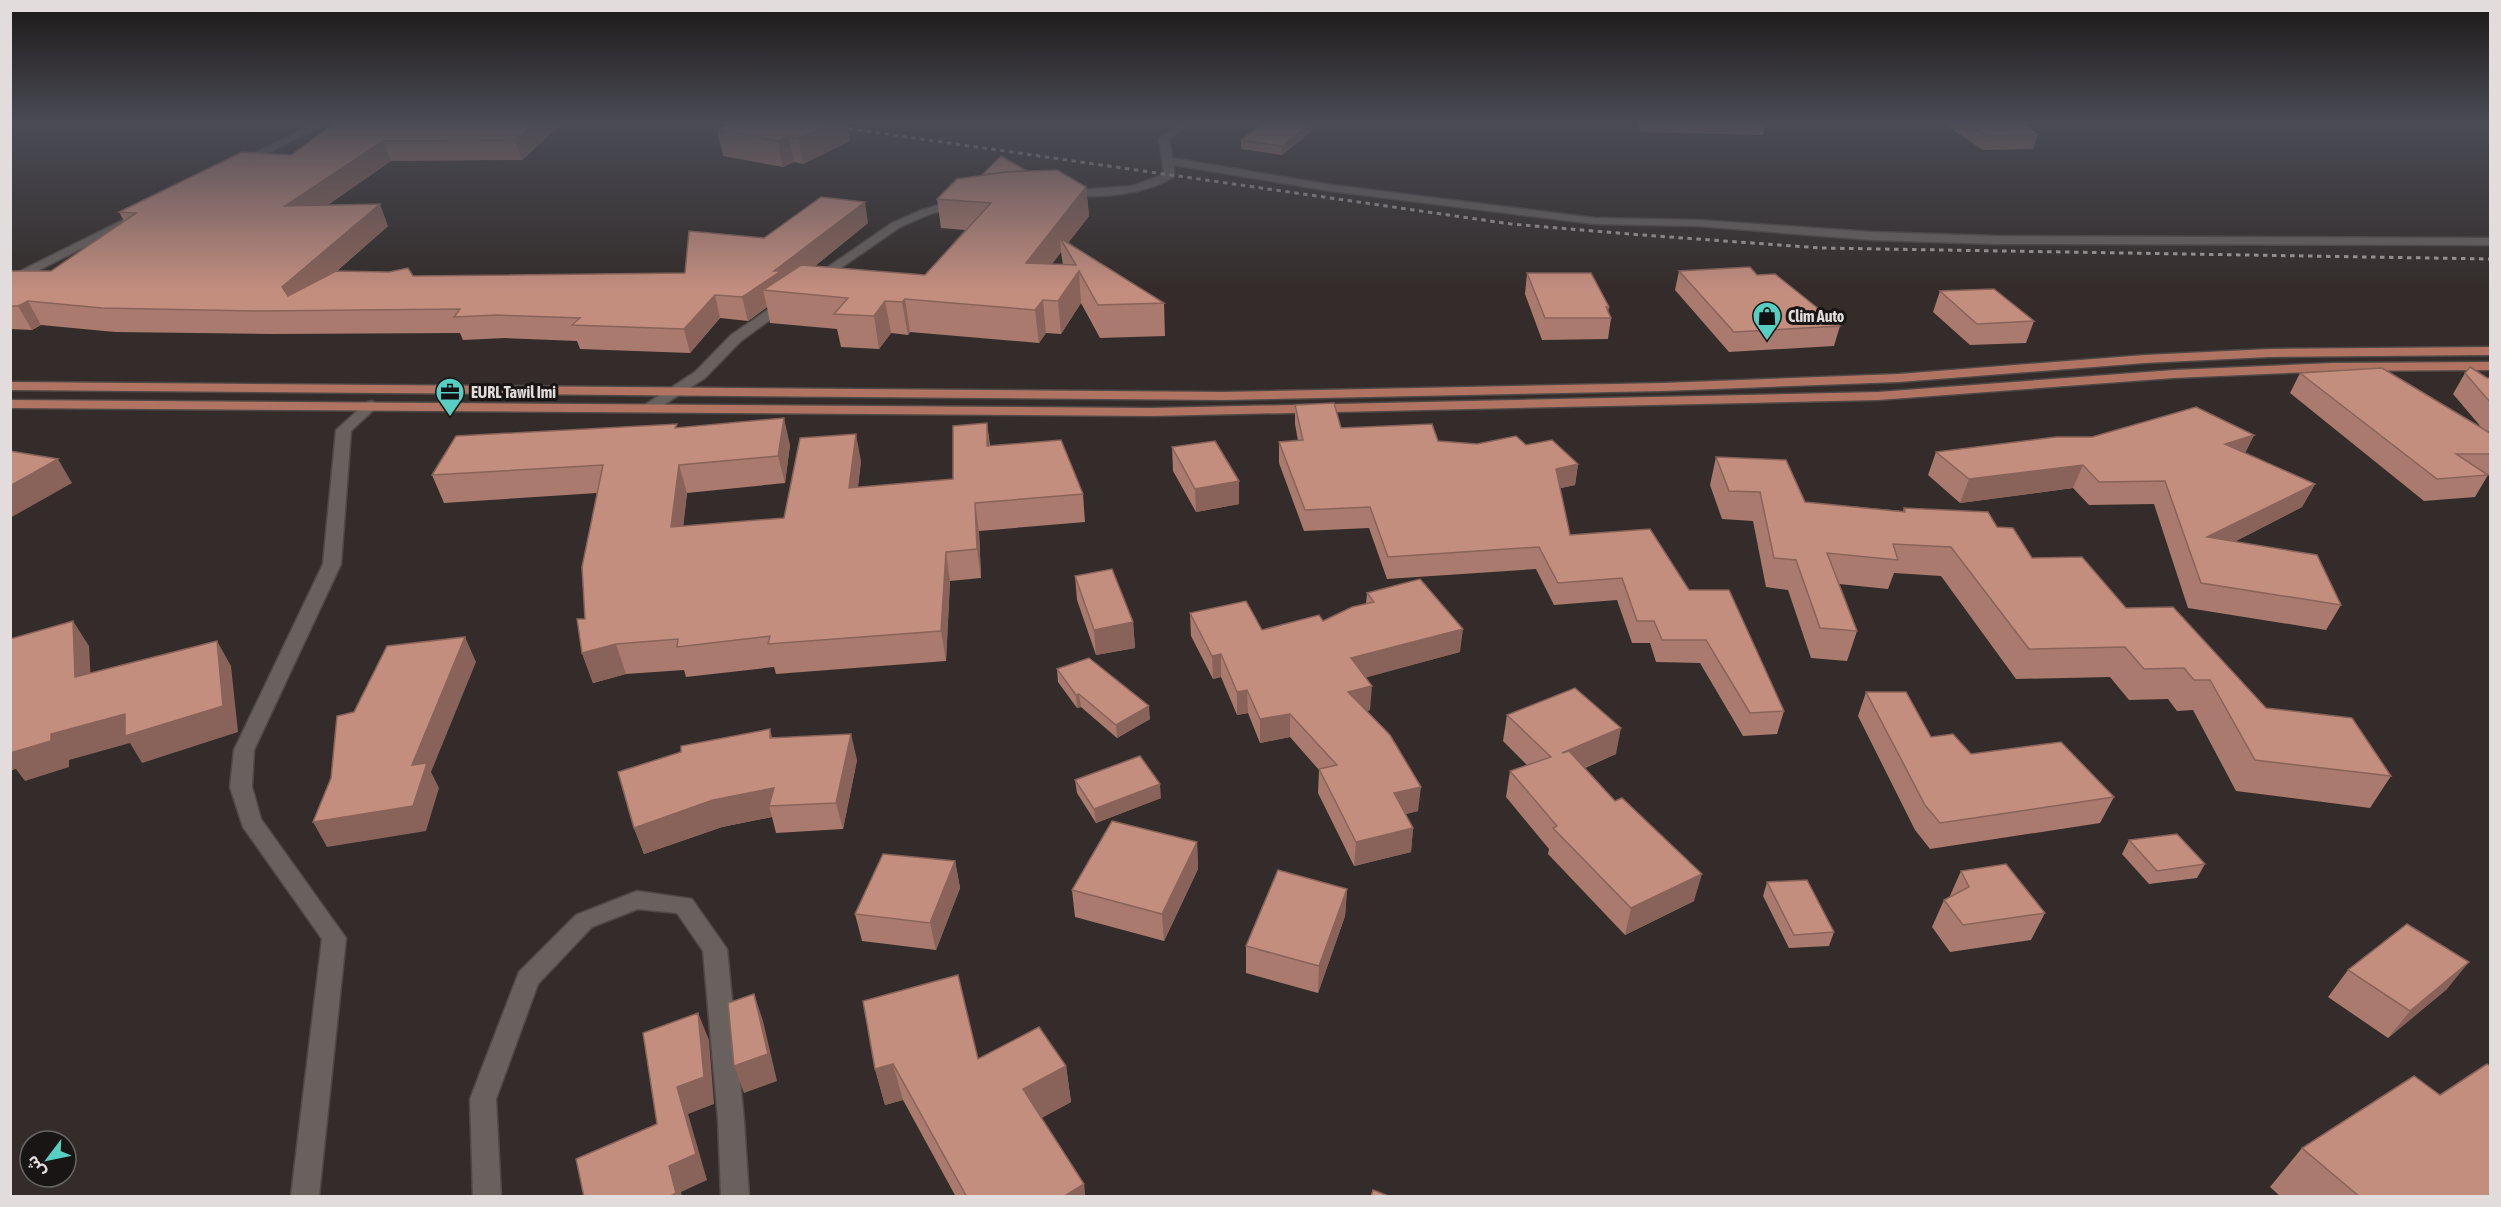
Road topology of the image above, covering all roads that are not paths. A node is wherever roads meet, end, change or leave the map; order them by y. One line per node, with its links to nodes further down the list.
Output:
1 (1163, 178): 3 (street)
2 (1273, 178): 6 (street)
3 (1053, 195)
4 (973, 200): 11 (street)
5 (153, 208): 7 (street)
6 (2490, 242)
7 (10, 281)
8 (2490, 351): 11 (main road)
9 (2490, 366): 14 (main road)
10 (10, 386): 11 (main road)
11 (672, 392): 14 (street)
12 (10, 404): 13 (main road)
13 (372, 405): 14 (main road); 15 (street)
14 (648, 409)
15 (305, 1197)
16 (487, 1197): 17 (street)
17 (735, 1197)

